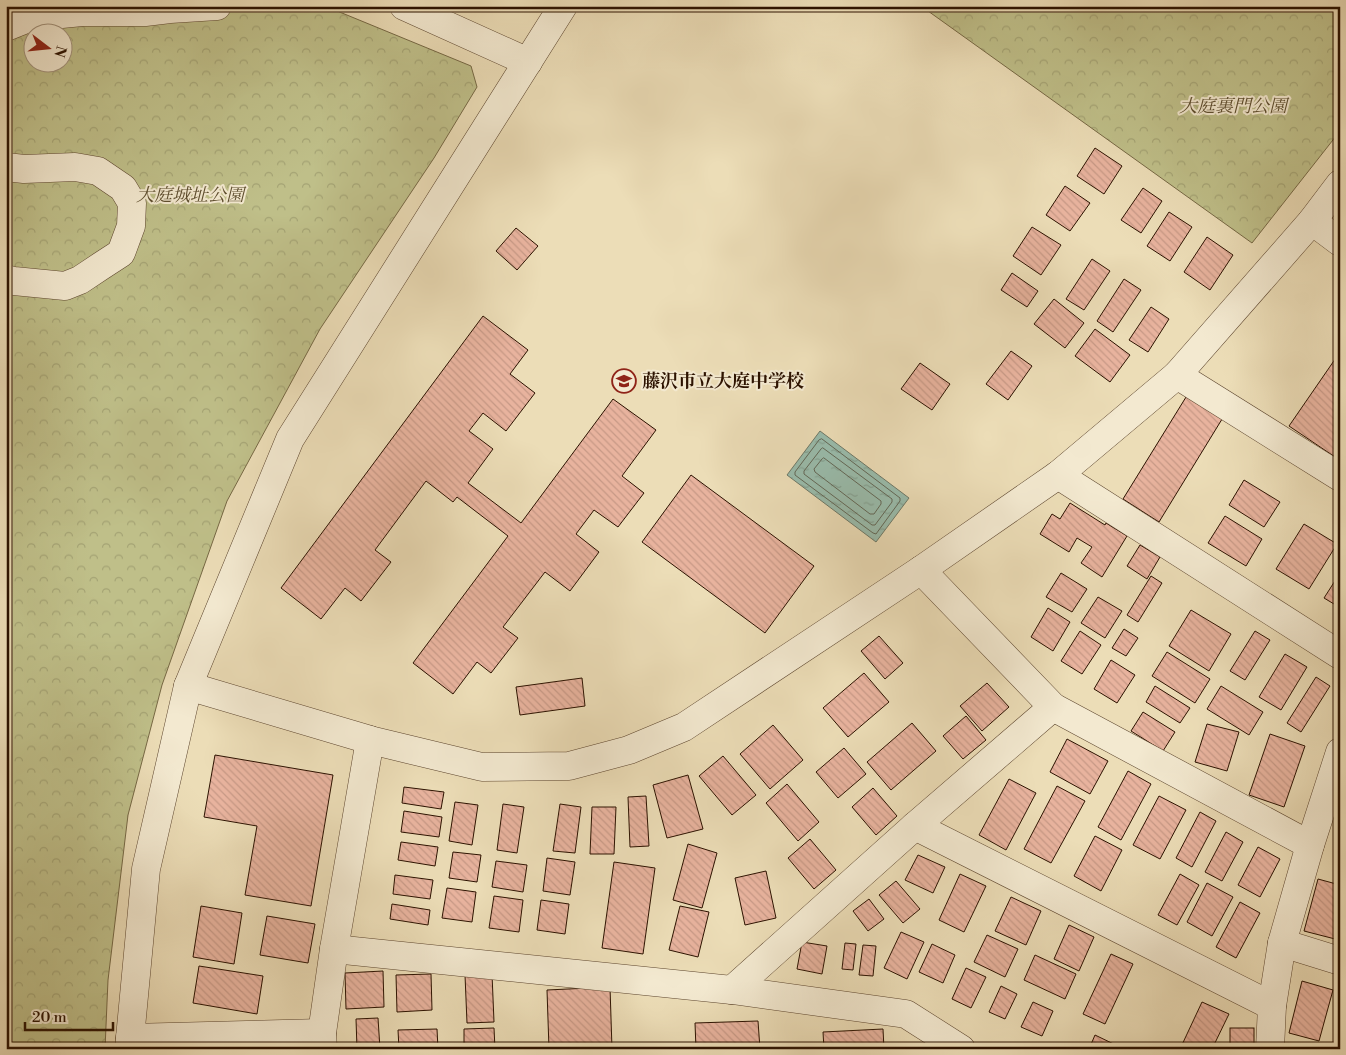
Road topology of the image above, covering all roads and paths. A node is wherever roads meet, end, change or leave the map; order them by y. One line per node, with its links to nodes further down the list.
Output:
1 (217, 6): 4 (street)
2 (404, 6): 5 (street)
3 (563, 6): 5 (street)
4 (6, 27)
5 (528, 62): 16 (street)
6 (6, 167): 10 (street)
7 (1340, 184): 8 (street)
8 (1312, 221): 9 (street); 11 (street)
9 (1340, 242)
10 (6, 279)
11 (1177, 374): 12 (street); 13 (street)
12 (1058, 475): 14 (street); 15 (street)
13 (1340, 477)
14 (921, 570): 17 (street); 18 (street)
15 (1340, 654)
16 (188, 686): 18 (street); 28 (street)
17 (1053, 707): 20 (street); 21 (street)
18 (370, 740): 23 (street)
19 (1340, 752): 21 (street)
20 (915, 826): 25 (street); 26 (street)
21 (1310, 845): 22 (street)
22 (1282, 943): 24 (street); 26 (street)
23 (334, 949): 25 (street); 27 (street)
24 (1340, 961)
25 (732, 990): 29 (street)
26 (1272, 1006): 30 (street)
27 (322, 1041): 28 (street)
28 (130, 1043)
29 (961, 1049)
30 (1270, 1049)

